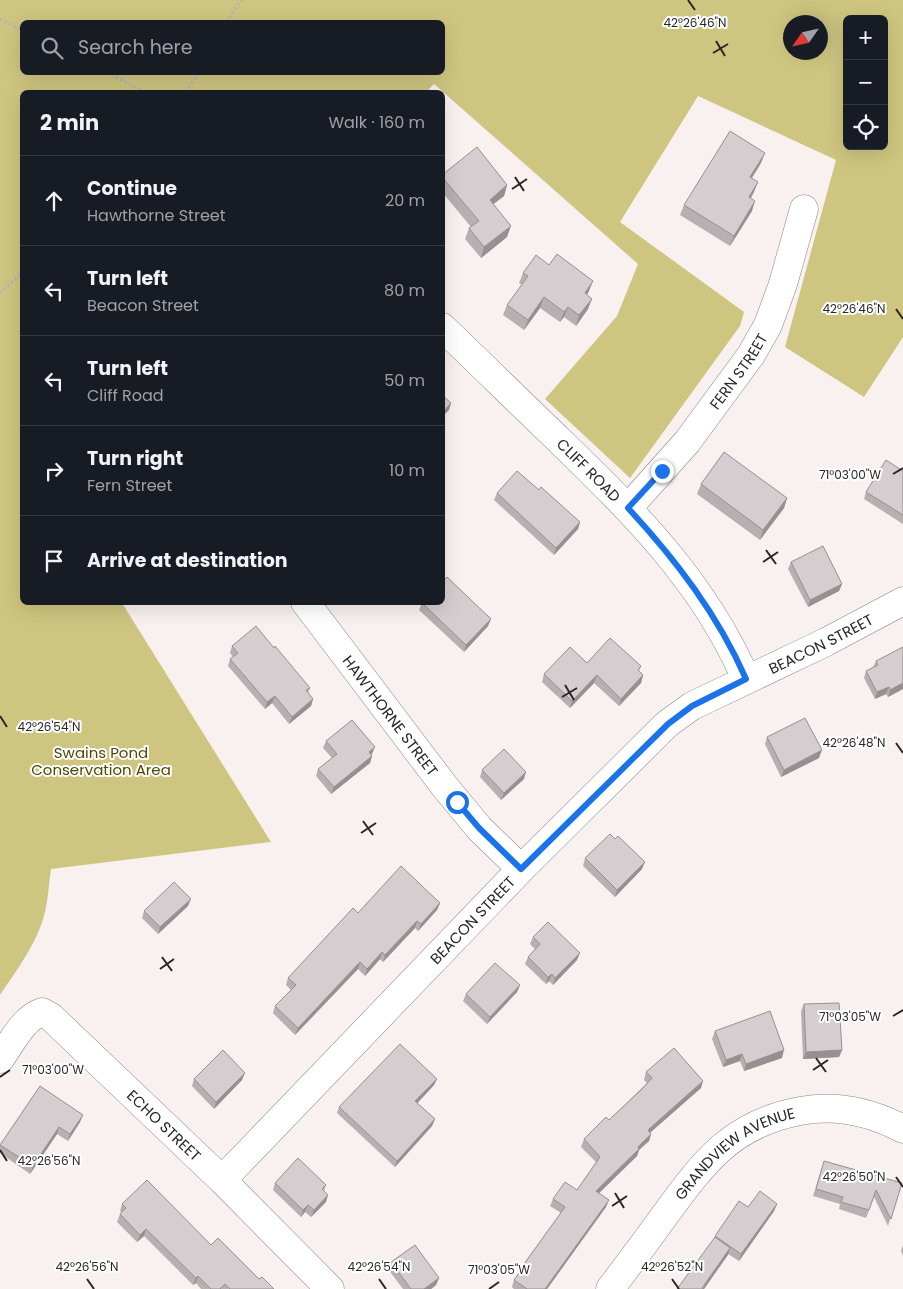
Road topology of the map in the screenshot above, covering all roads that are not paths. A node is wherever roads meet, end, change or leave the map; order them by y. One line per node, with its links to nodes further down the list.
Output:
1 (804, 209): 3 (street, FERN STREET)
2 (445, 330): 3 (street, CLIFF ROAD)
3 (628, 508): 6 (street, CLIFF ROAD)
4 (903, 601): 6 (street, BEACON STREET)
5 (307, 605): 7 (street, HAWTHORNE STREET)
6 (746, 679): 7 (street, BEACON STREET)
7 (521, 869): 10 (street, BEACON STREET)
8 (0, 1059): 10 (street, ECHO STREET)
9 (903, 1129): 12 (street, GRANDVIEW AVENUE)
10 (222, 1180): 11 (street, ECHO STREET)
11 (330, 1289)
12 (610, 1289)

